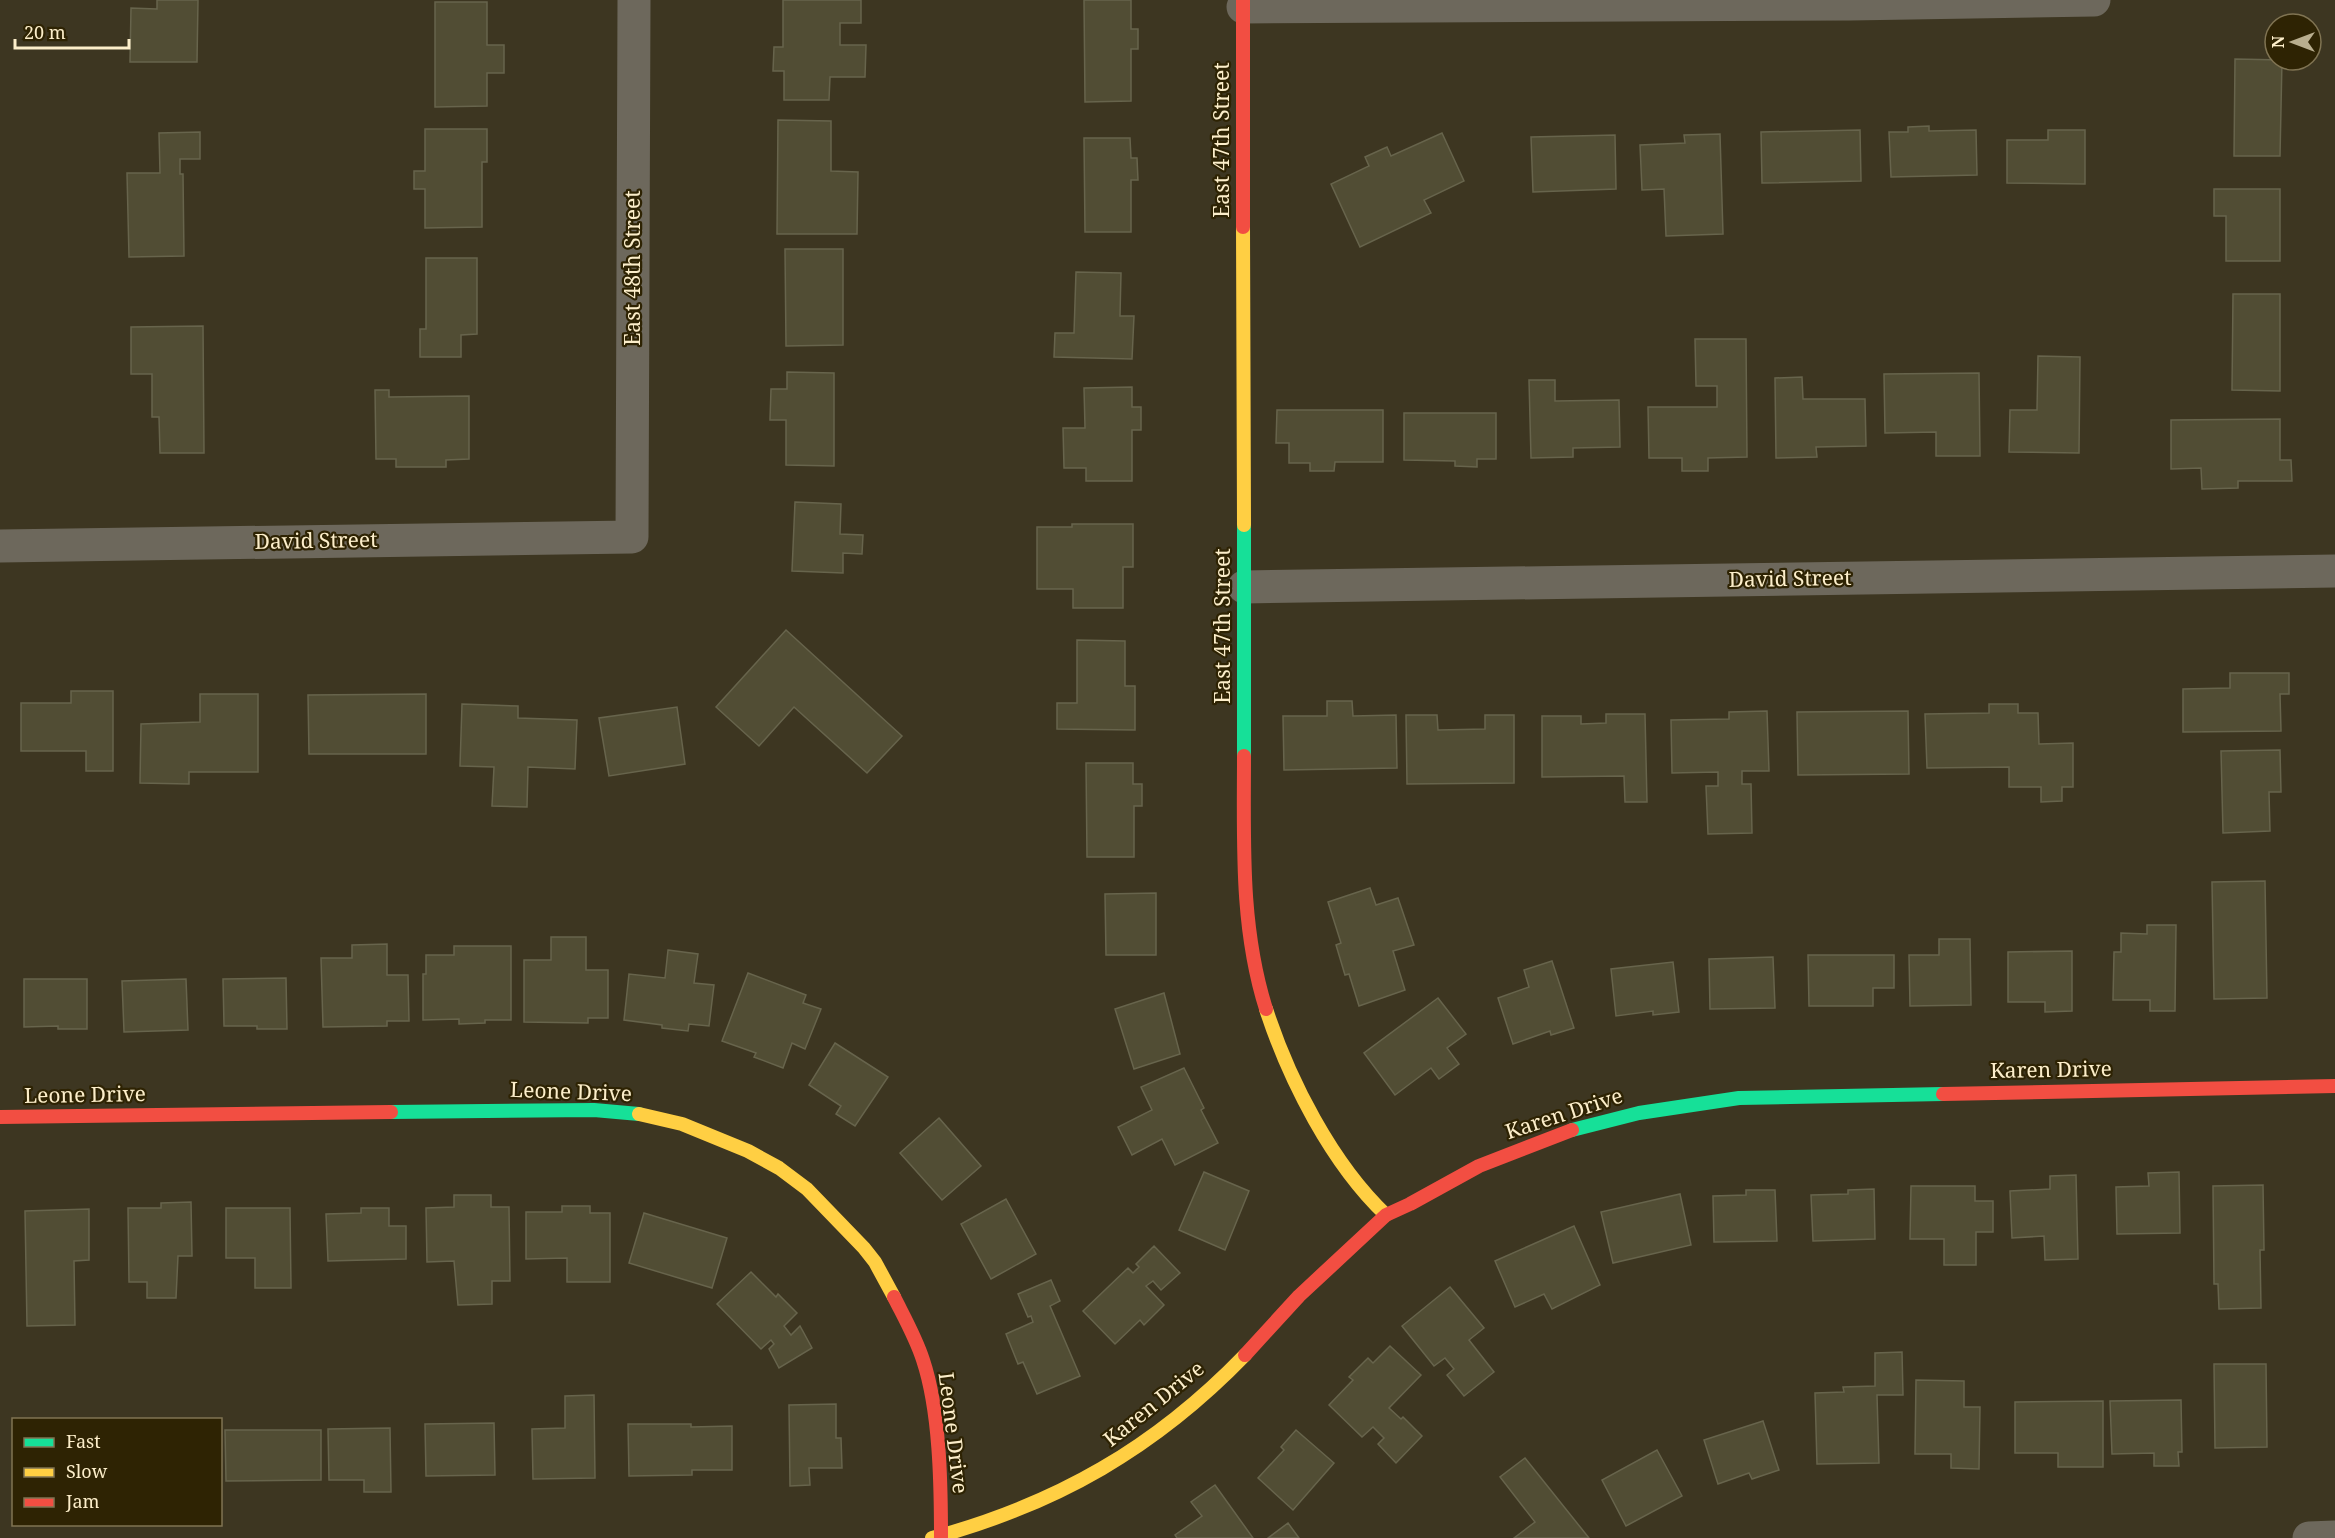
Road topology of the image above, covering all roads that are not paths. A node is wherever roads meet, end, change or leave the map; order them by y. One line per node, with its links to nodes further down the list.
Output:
1 (634, 0): 4 (street, East 48th Street)
2 (2094, 0): 3 (street)
3 (1242, 4): 7 (street, East 47th Street)
4 (632, 537): 5 (street, David Street)
5 (0, 546)
6 (2335, 571): 7 (street, David Street)
7 (1244, 587): 10 (street, East 47th Street)
8 (2335, 1086): 10 (street, Karen Drive)
9 (0, 1117): 11 (street, Leone Drive)
10 (1386, 1215): 11 (street, Karen Drive)
11 (938, 1537)
12 (2335, 1537): 13 (street)
13 (2309, 1538)

